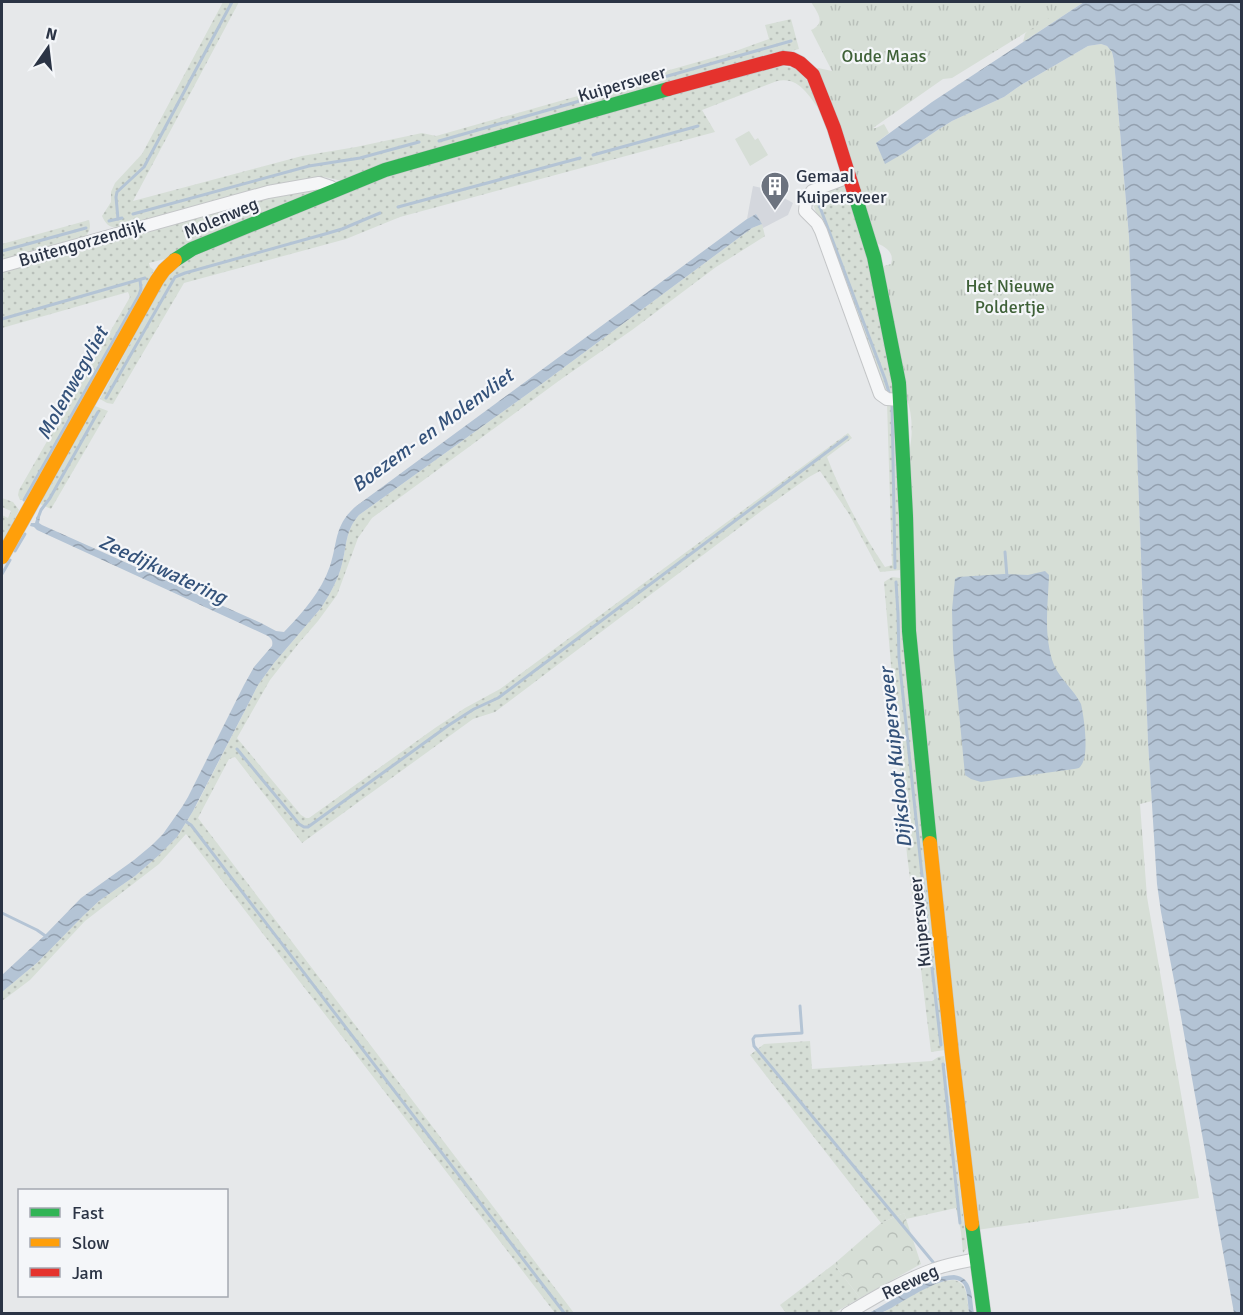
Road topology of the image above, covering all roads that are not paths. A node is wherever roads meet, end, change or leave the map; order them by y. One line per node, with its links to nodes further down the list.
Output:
1 (849, 177): 2 (street, Kuipersveer); 4 (street, Kuipersveer); 4 (street)
2 (335, 190): 3 (street, Buitengorzendijk); 5 (street, Molenweg)
3 (2, 266)
4 (901, 400): 6 (street, Kuipersveer)
5 (2, 557)
6 (976, 1259): 7 (street, Reeweg); 8 (street, Kuipersveer)
7 (847, 1314)
8 (984, 1314)

